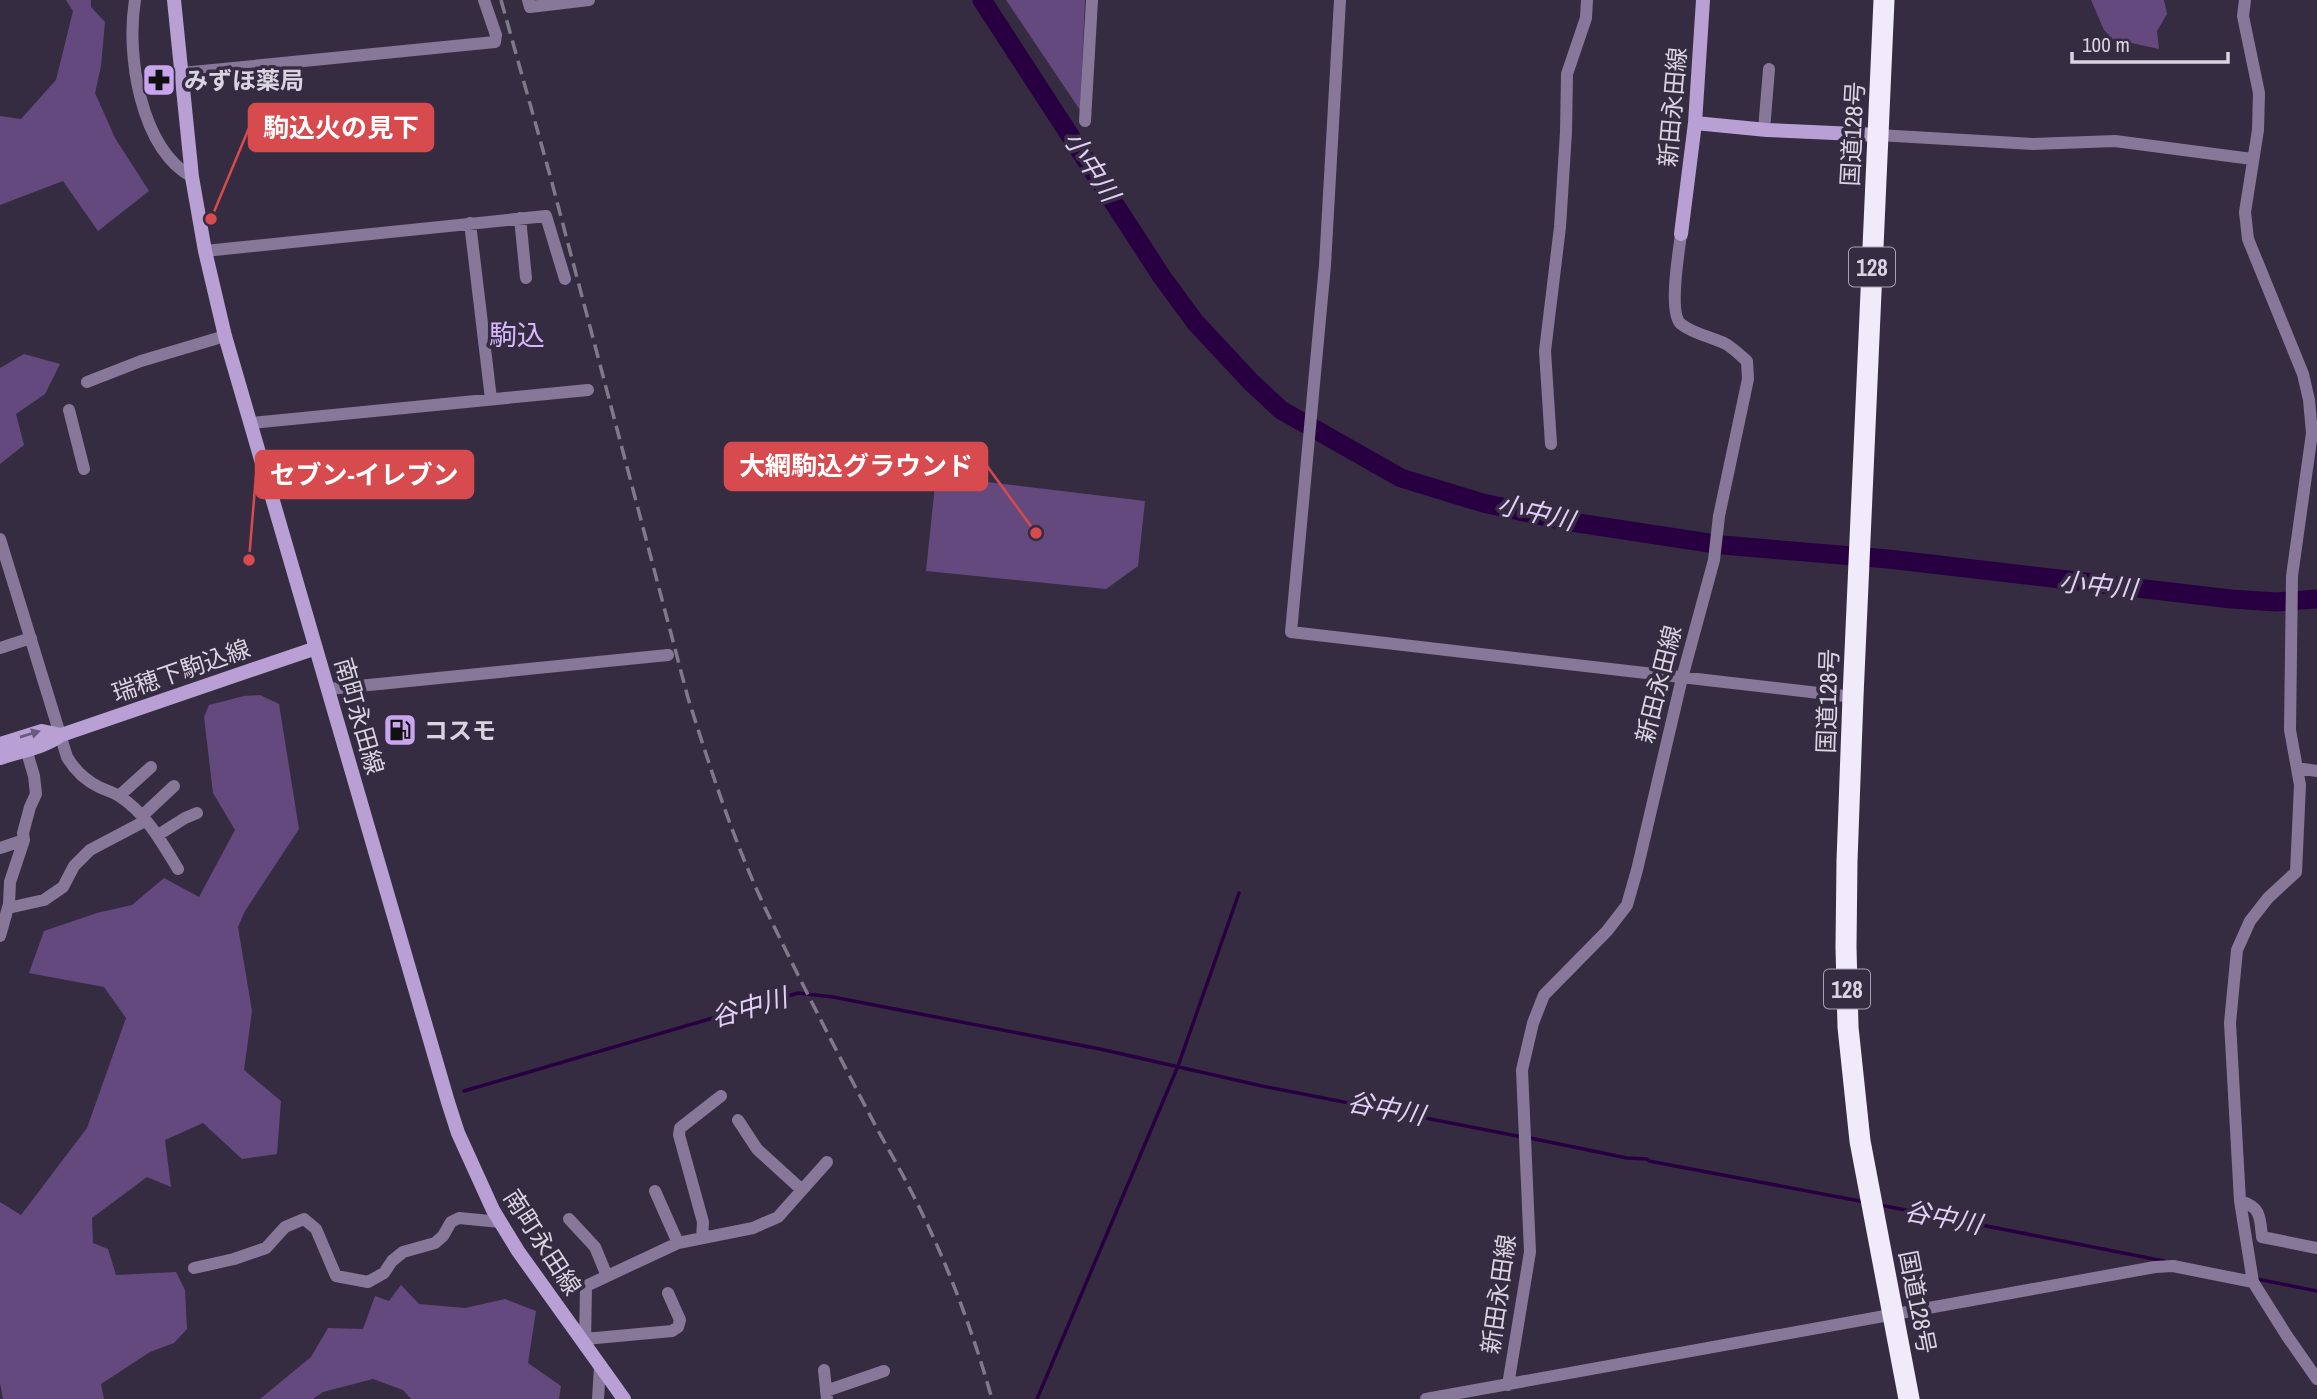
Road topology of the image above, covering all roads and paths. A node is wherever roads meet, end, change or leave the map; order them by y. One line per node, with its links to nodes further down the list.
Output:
1 (135, 0): 19 (street)
2 (174, 0): 13 (street, 南町永田線)
3 (484, 0): 13 (street)
4 (528, 0): 5 (street)
5 (589, 0)
6 (1092, 0): 14 (street)
7 (1340, 0): 39 (street)
8 (1587, 0): 32 (street)
9 (1703, 0): 15 (street, 新田永田線)
10 (1884, 0): 17 (highway, 国道128号 / 128)
11 (2245, 0): 18 (street)
12 (1769, 69): 16 (street)
13 (182, 73): 19 (street, 南町永田線)
14 (1085, 121)
15 (1695, 123): 16 (street); 22 (street, 新田永田線)
16 (1764, 130): 17 (street)
17 (1878, 135): 18 (street); 41 (highway, 国道128号 / 128)
18 (2252, 159): 47 (street)
19 (192, 177): 23 (street, 南町永田線)
20 (520, 218): 21 (street); 24 (street); 25 (street)
21 (470, 223): 23 (street); 29 (street)
22 (1681, 234): 39 (street, 新田永田線)
23 (205, 251): 26 (street, 南町永田線)
24 (526, 278)
25 (565, 279)
26 (225, 336): 27 (street); 31 (street, 南町永田線)
27 (86, 382)
28 (588, 390): 29 (street)
29 (491, 400): 31 (street)
30 (69, 410): 33 (street)
31 (251, 423): 36 (street, 南町永田線)
32 (1551, 444)
33 (84, 469)
34 (0, 539): 35 (street)
35 (31, 638): 37 (street); 42 (street)
36 (316, 648): 40 (street, 南町永田線); 42 (street, 瑞穂下駒込線)
37 (0, 649)
38 (668, 655): 40 (street)
39 (1682, 678): 41 (street); 80 (street, 新田永田線)
40 (329, 689): 66 (street, 南町永田線)
41 (1853, 696): 74 (highway, 国道128号 / 128)
42 (61, 735): 43 (street, one-way to 42); 44 (street); 50 (street)
43 (0, 744)
44 (26, 749): 45 (street); 54 (street)
45 (0, 758)
46 (150, 767): 50 (street)
47 (2297, 768): 48 (street); 64 (street)
48 (2317, 771)
49 (174, 786): 52 (street)
50 (119, 796): 52 (street)
51 (198, 813): 53 (street)
52 (144, 818): 53 (street); 57 (street)
53 (158, 835): 56 (street)
54 (24, 840): 55 (street); 57 (street)
55 (0, 848)
56 (178, 869)
57 (8, 908): 58 (street)
58 (0, 936)
59 (721, 1096): 67 (street)
60 (738, 1120): 62 (street)
61 (827, 1162): 62 (street)
62 (802, 1190): 67 (street)
63 (655, 1191): 68 (street)
64 (2240, 1201): 69 (street); 72 (street)
65 (569, 1219): 71 (street)
66 (500, 1222): 70 (street); 75 (street, 南町永田線)
67 (702, 1238): 68 (street)
68 (678, 1243): 71 (street)
69 (2317, 1248)
70 (194, 1268)
71 (607, 1276): 75 (street)
72 (2253, 1282): 74 (street); 79 (street)
73 (668, 1293): 75 (street)
74 (1894, 1315): 80 (street); 85 (highway, 国道128号 / 128)
75 (585, 1343): 76 (street, 南町永田線)
76 (600, 1367): 82 (street); 83 (street, 南町永田線)
77 (824, 1370): 81 (street)
78 (884, 1371): 81 (street)
79 (2317, 1379)
80 (1508, 1385): 84 (street)
81 (827, 1395)
82 (598, 1399)
83 (624, 1399)
84 (1426, 1399)
85 (1909, 1399)

